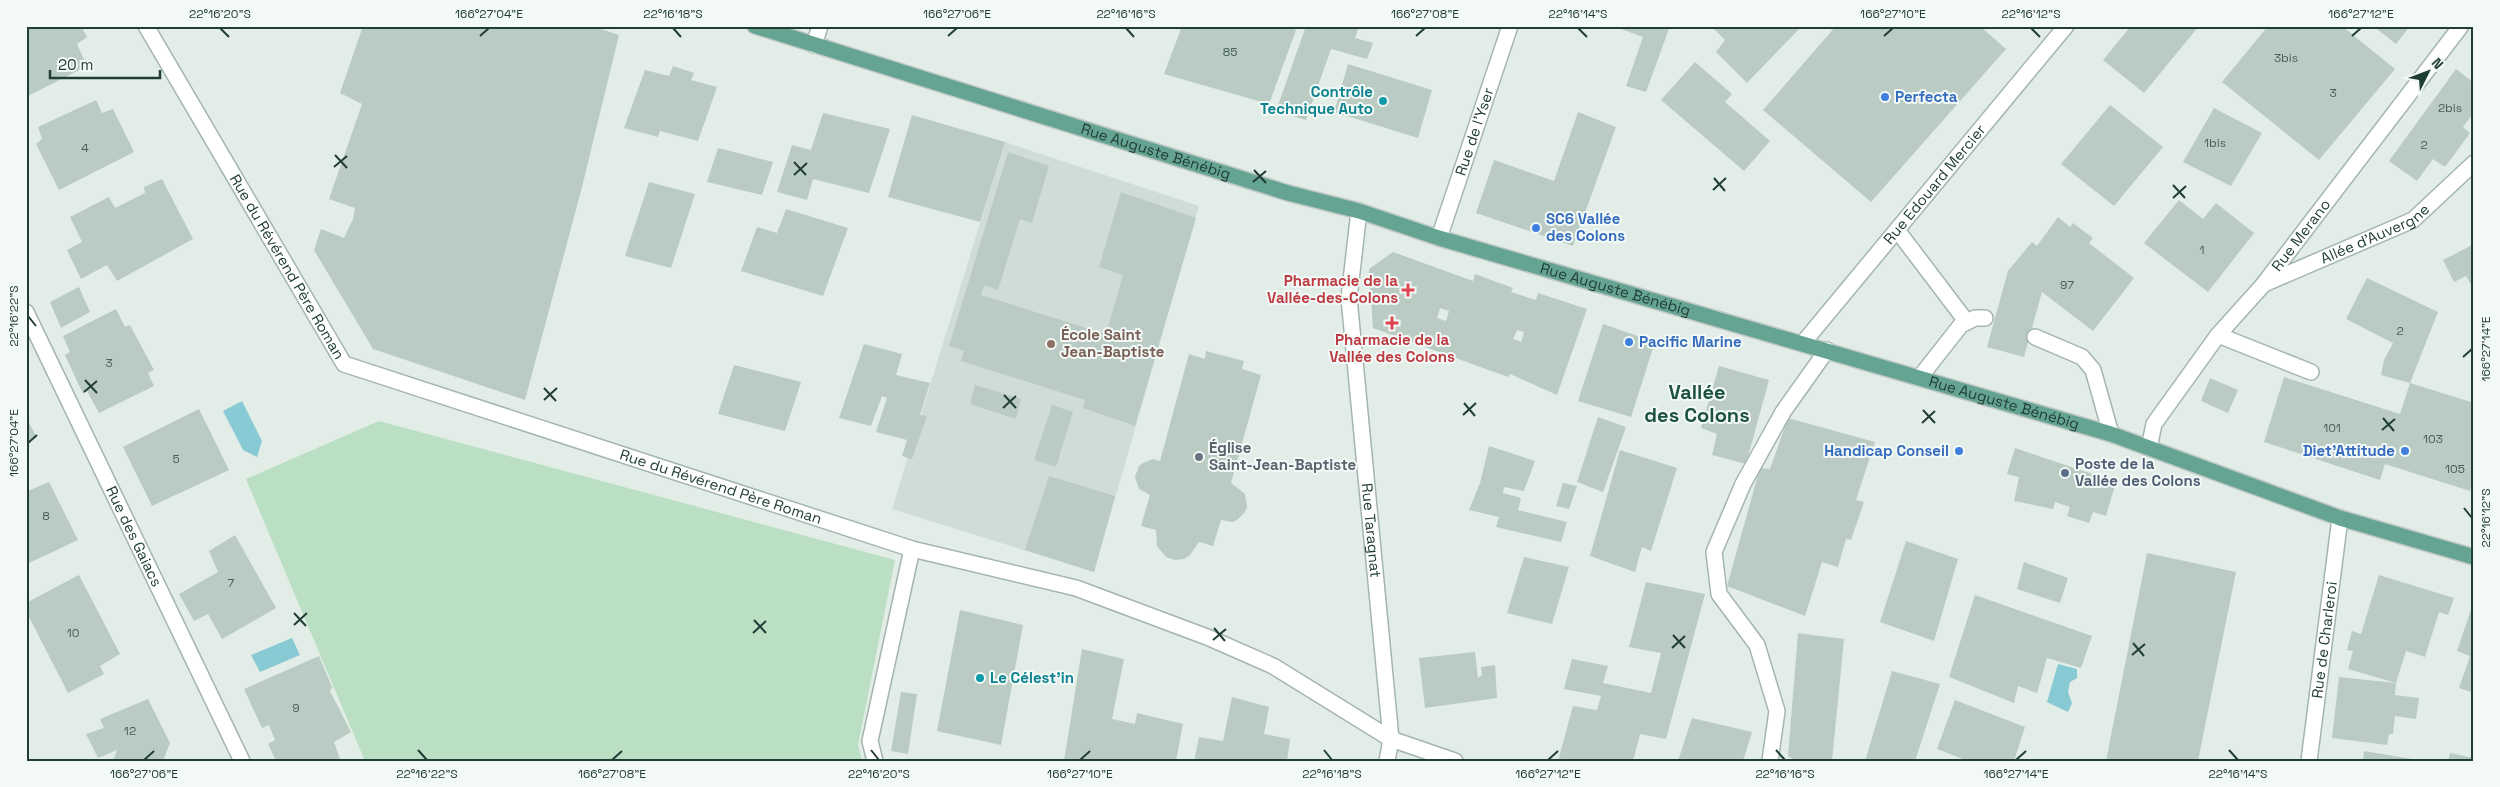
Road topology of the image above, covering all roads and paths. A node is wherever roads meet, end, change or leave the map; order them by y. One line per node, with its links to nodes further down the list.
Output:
1 (146, 26): 25 (street, Rue du Révérend Père Roman)
2 (756, 26): 7 (main road, Rue Auguste Bénébig)
3 (820, 26): 7 (street)
4 (1510, 26): 11 (street, Rue de l'Yser)
5 (2066, 26): 10 (street, Rue Edouard Mercier)
6 (2461, 26): 12 (street, Rue Merano)
7 (814, 45): 9 (main road, Rue Auguste Bénébig)
8 (2474, 163): 12 (street, Allée d'Auvergne)
9 (1359, 211): 11 (main road, Rue Auguste Bénébig); 27 (street, Rue Taragnat)
10 (1897, 230): 15 (street); 18 (street, Rue Edouard Mercier)
11 (1439, 238): 18 (main road, Rue Auguste Bénébig)
12 (2263, 285): 16 (street, Rue Merano)
13 (26, 312): 28 (street, Rue des Gaiacs)
14 (1985, 318): 15 (street)
15 (1966, 320): 21 (street)
16 (2218, 335): 20 (street); 23 (street, Rue Merano)
17 (2035, 337): 22 (street)
18 (1803, 343): 19 (main road, Rue Auguste Bénébig)
19 (1827, 350): 21 (main road, Rue Auguste Bénébig); 32 (street)
20 (2311, 372)
21 (1920, 377): 22 (main road, Rue Auguste Bénébig)
22 (2111, 434): 23 (main road, Rue Auguste Bénébig)
23 (2149, 448): 24 (main road, Rue Auguste Bénébig)
24 (2340, 518): 26 (main road, Rue Auguste Bénébig); 33 (street, Rue de Charleroi)
25 (912, 549): 27 (street, Rue du Révérend Père Roman); 29 (street)
26 (2474, 557)
27 (1391, 739): 30 (street, Rue Taragnat); 31 (street, Rue du Révérend Père Roman)
28 (242, 761)
29 (875, 761)
30 (1387, 761)
31 (1455, 761)
32 (1770, 761)
33 (2308, 761)

